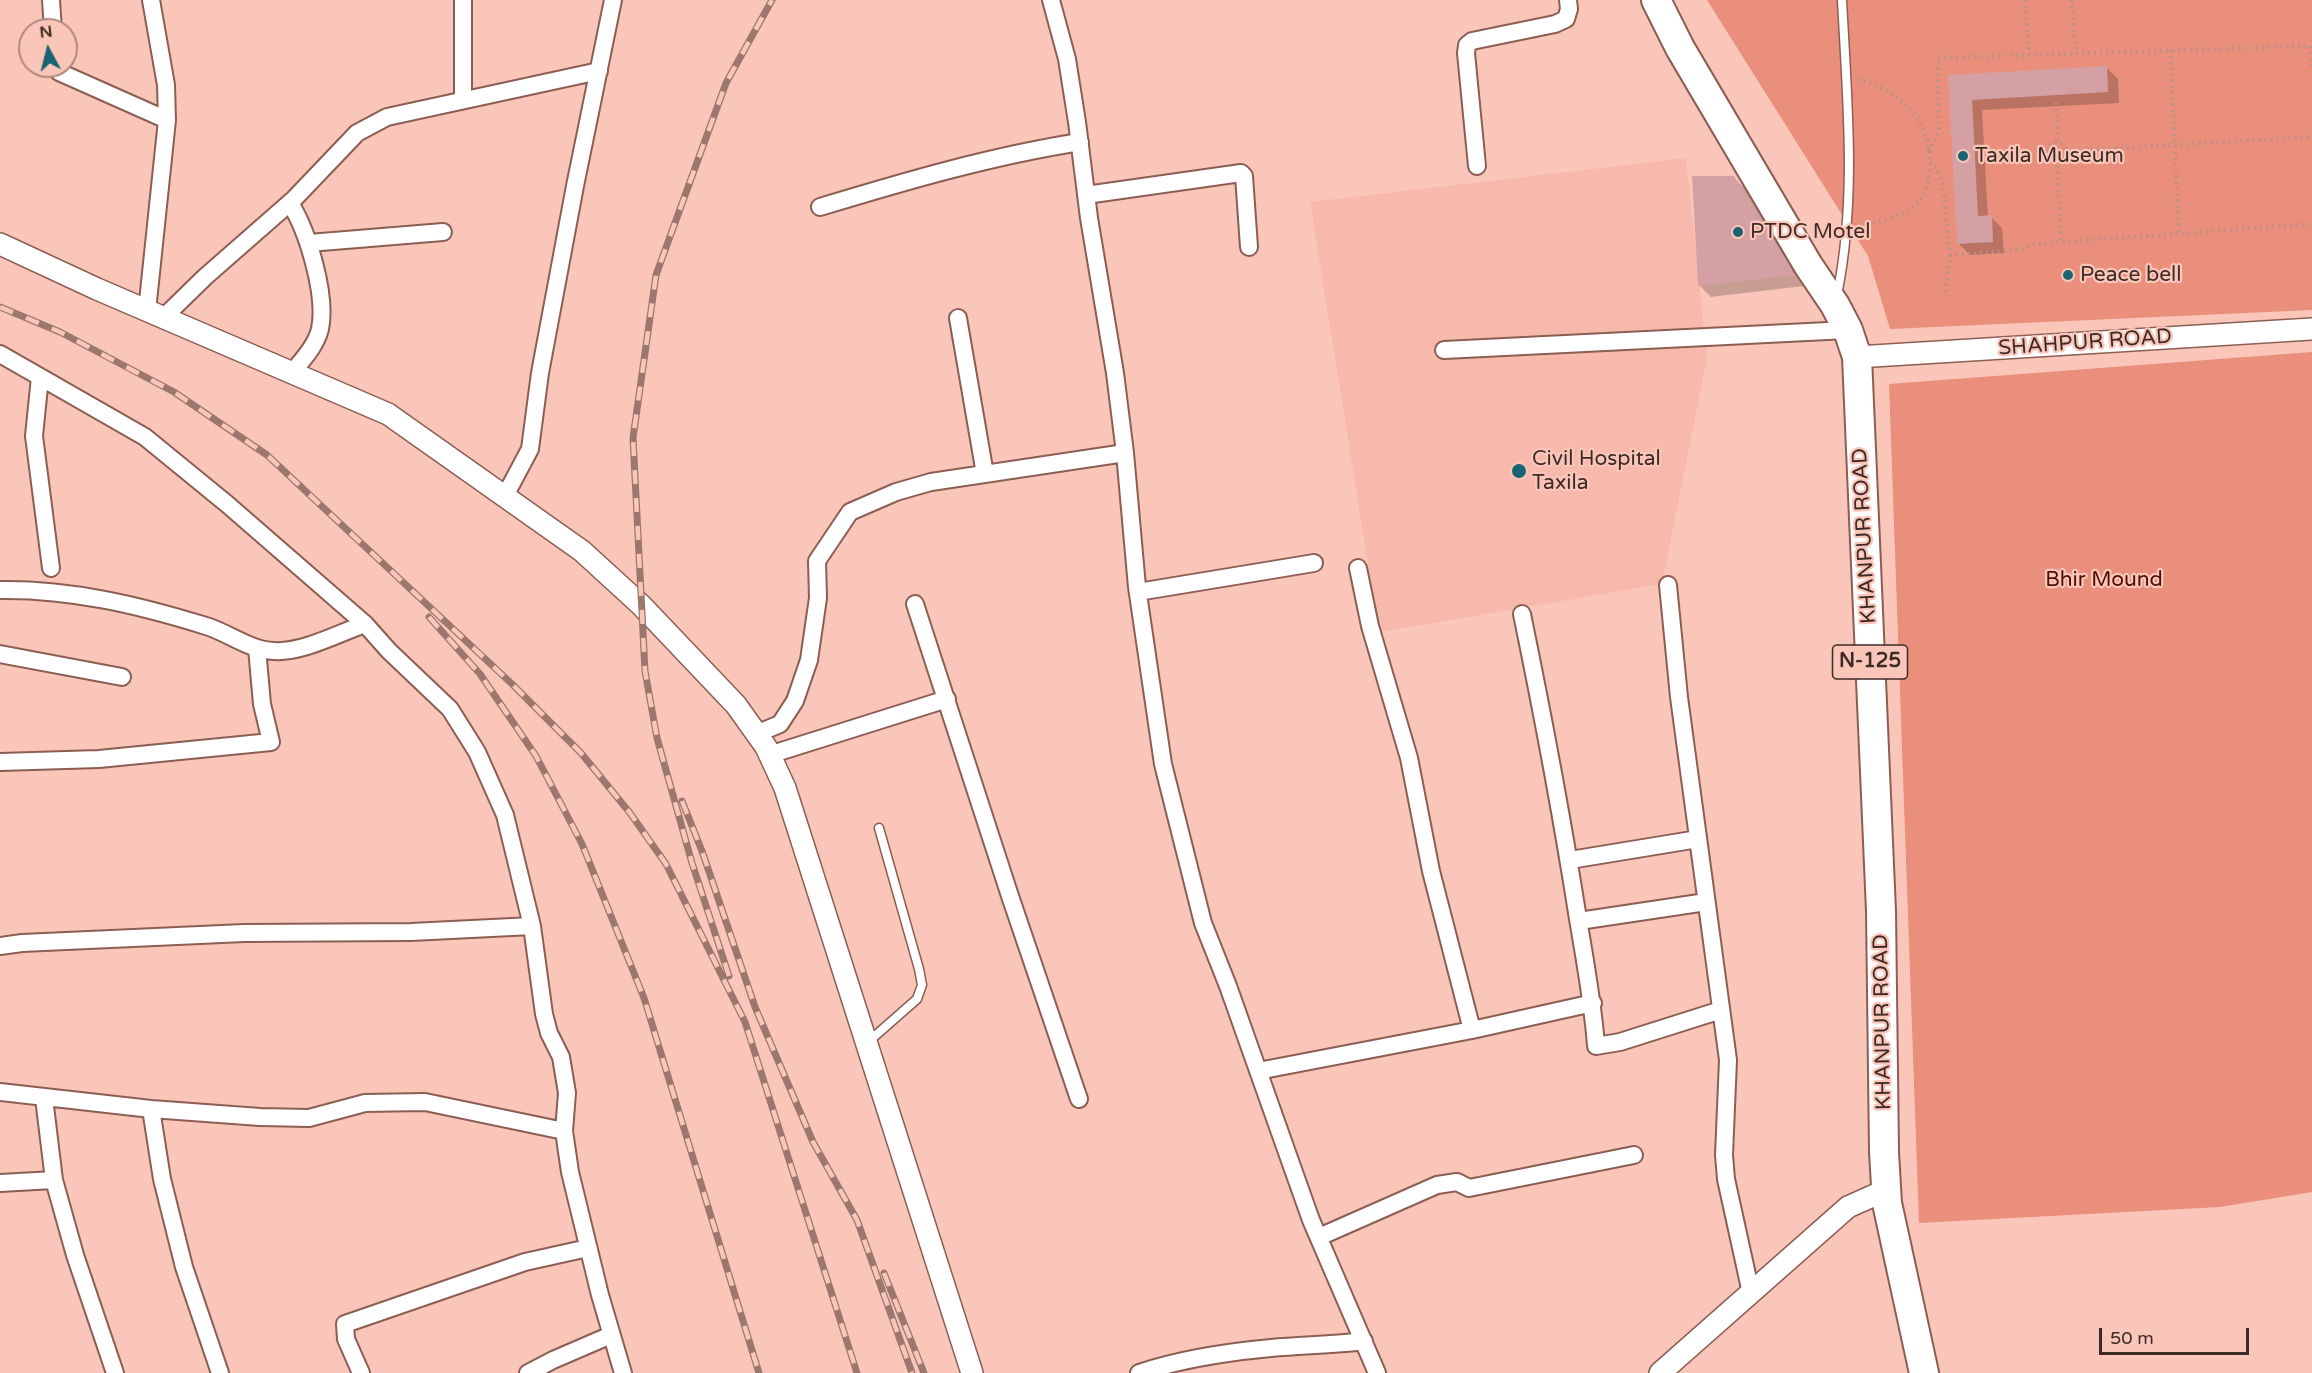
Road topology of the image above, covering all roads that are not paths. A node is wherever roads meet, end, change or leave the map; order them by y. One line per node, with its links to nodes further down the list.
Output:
1 (51, 0): 9 (street)
2 (151, 0): 13 (street)
3 (463, 0): 12 (street)
4 (613, 0): 10 (street)
5 (1051, 0): 14 (street)
6 (1568, 0): 15 (street)
7 (1656, 0): 23 (highway, KHANPUR ROAD / N-125)
8 (1842, 0): 23 (lane)
9 (52, 18)
10 (599, 71): 12 (street); 35 (street)
11 (72, 78): 13 (street)
12 (463, 100): 17 (street)
13 (167, 120): 24 (street)
14 (1080, 142): 16 (street); 18 (street)
15 (1477, 166)
16 (1086, 195): 22 (street); 33 (street)
17 (290, 203): 20 (street); 24 (street)
18 (820, 207)
19 (443, 232): 20 (street)
20 (309, 243): 31 (street)
21 (0, 244): 24 (street)
22 (1249, 247)
23 (1835, 305): 27 (highway, KHANPUR ROAD / N-125)
24 (155, 314): 31 (street)
25 (958, 318): 34 (street)
26 (2312, 329): 30 (street, SHAHPUR ROAD)
27 (1848, 330): 28 (street); 30 (highway, KHANPUR ROAD / N-125)
28 (1444, 350)
29 (0, 354): 32 (street)
30 (1857, 357): 72 (highway, KHANPUR ROAD / N-125)
31 (292, 373): 35 (street)
32 (40, 377): 37 (street); 44 (street)
33 (1125, 453): 34 (street); 41 (street)
34 (985, 474): 49 (street)
35 (505, 496): 49 (street)
36 (1314, 563): 41 (street)
37 (51, 568)
38 (1358, 568): 61 (street)
39 (1668, 585): 53 (street)
40 (0, 590): 45 (street)
41 (1138, 592): 63 (street)
42 (915, 604): 48 (street)
43 (1522, 614): 54 (street)
44 (365, 624): 45 (street); 57 (street)
45 (257, 648): 51 (street)
46 (0, 654): 47 (street)
47 (122, 677)
48 (947, 699): 50 (street); 66 (street)
49 (756, 734): 50 (street)
50 (769, 755): 62 (street)
51 (0, 762)
52 (879, 828): 62 (lane)
53 (1698, 839): 54 (street); 55 (street)
54 (1570, 860): 56 (street)
55 (1706, 902): 56 (street); 60 (street)
56 (1579, 921): 59 (street)
57 (532, 926): 58 (street); 68 (street)
58 (0, 946)
59 (1593, 1003): 60 (street); 61 (street)
60 (1721, 1011): 75 (street)
61 (1472, 1030): 63 (street)
62 (866, 1044): 83 (street)
63 (1258, 1071): 73 (street)
64 (0, 1092): 65 (street)
65 (44, 1098): 67 (street); 70 (street)
66 (1079, 1099)
67 (151, 1109): 68 (street); 79 (street)
68 (564, 1131): 74 (street)
69 (1634, 1155): 73 (street)
70 (54, 1180): 71 (street); 78 (street)
71 (0, 1183)
72 (1886, 1190): 75 (street); 87 (highway, KHANPUR ROAD / N-125)
73 (1319, 1237): 77 (street)
74 (588, 1248): 76 (street); 80 (street)
75 (1751, 1293): 86 (street)
76 (612, 1335): 81 (street); 82 (street)
77 (1364, 1341): 84 (street); 85 (street)
78 (115, 1373)
79 (220, 1373)
80 (361, 1373)
81 (528, 1373)
82 (623, 1373)
83 (972, 1373)
84 (1139, 1373)
85 (1377, 1373)
86 (1660, 1373)
87 (1924, 1373)

